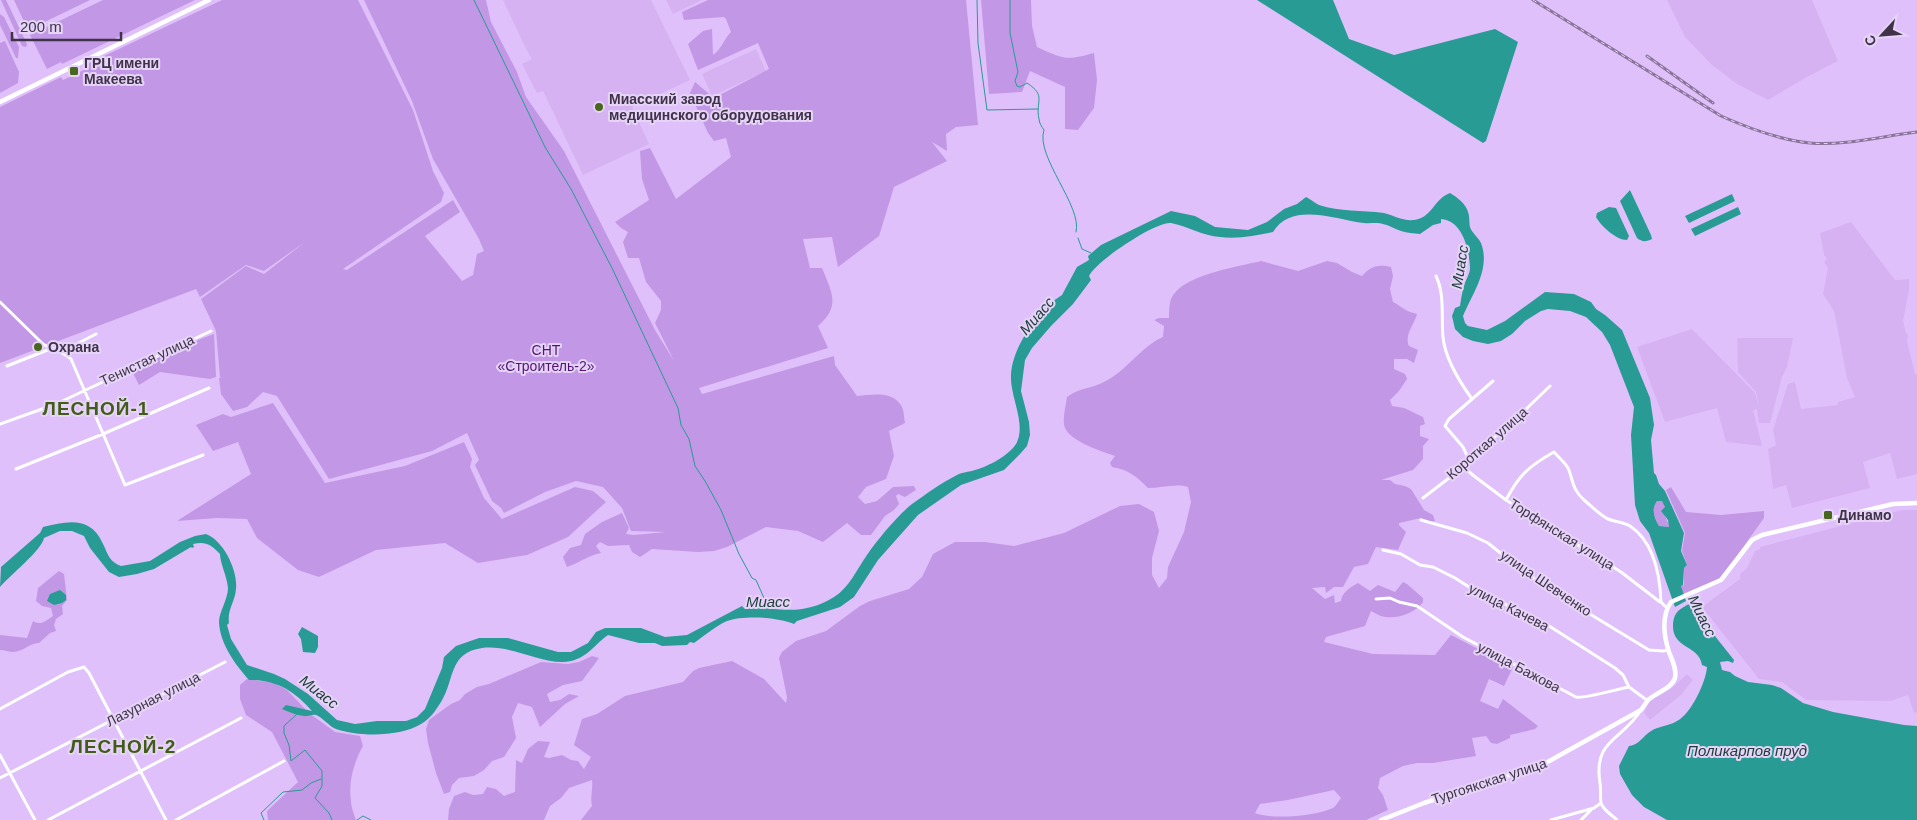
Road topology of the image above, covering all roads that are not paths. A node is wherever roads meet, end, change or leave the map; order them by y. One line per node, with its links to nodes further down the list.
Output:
1 (209, 0): 2 (main road)
2 (0, 102)
3 (1436, 276): 14 (street)
4 (0, 302): 7 (street)
5 (211, 331): 13 (street, Тенистая улица)
6 (96, 334): 8 (street)
7 (50, 349): 8 (street); 9 (street)
8 (61, 352): 13 (street)
9 (7, 366)
10 (1494, 381): 14 (street)
11 (1550, 386): 18 (street, Короткая улица)
12 (209, 388): 16 (street)
13 (83, 390): 15 (street, Тенистая улица); 16 (street)
14 (1472, 399): 18 (street)
15 (0, 424)
16 (103, 434): 17 (street); 20 (street)
17 (203, 455)
18 (1469, 460): 19 (street, Короткая улица)
19 (1466, 465): 21 (street, Короткая улица); 22 (street, Торфянская улица)
20 (16, 469)
21 (1424, 498)
22 (1506, 500): 27 (street, Торфянская улица); 27 (street)
23 (1917, 503): 28 (main road)
24 (1421, 520): 29 (street, улица Шевченко)
25 (1383, 550): 31 (street, улица Качева)
26 (1376, 599): 31 (street, улица Бажова)
27 (1661, 602): 28 (street, Торфянская улица)
28 (1667, 608): 29 (main road, Тургоякская улица)
29 (1668, 650): 32 (main road, Тургоякская улица)
30 (225, 662): 36 (street, Лазурная улица)
31 (1629, 687): 32 (street, улица Качева)
32 (1648, 700): 34 (main road, Тургоякская улица)
33 (0, 709): 36 (street)
34 (1641, 710): 42 (street); 48 (main road, Тургоякская улица)
35 (241, 718): 39 (street)
36 (114, 719): 39 (street); 40 (street, Лазурная улица)
37 (0, 755): 40 (street)
38 (284, 761): 47 (street)
39 (141, 771): 45 (street); 46 (street)
40 (9, 773): 41 (street, Лазурная улица); 44 (street)
41 (0, 778)
42 (1601, 803): 43 (street); 51 (street)
43 (1594, 808): 49 (street); 50 (street)
44 (35, 820)
45 (48, 820)
46 (166, 820)
47 (176, 820)
48 (1382, 820)
49 (1552, 820)
50 (1581, 820)
51 (1617, 820)

